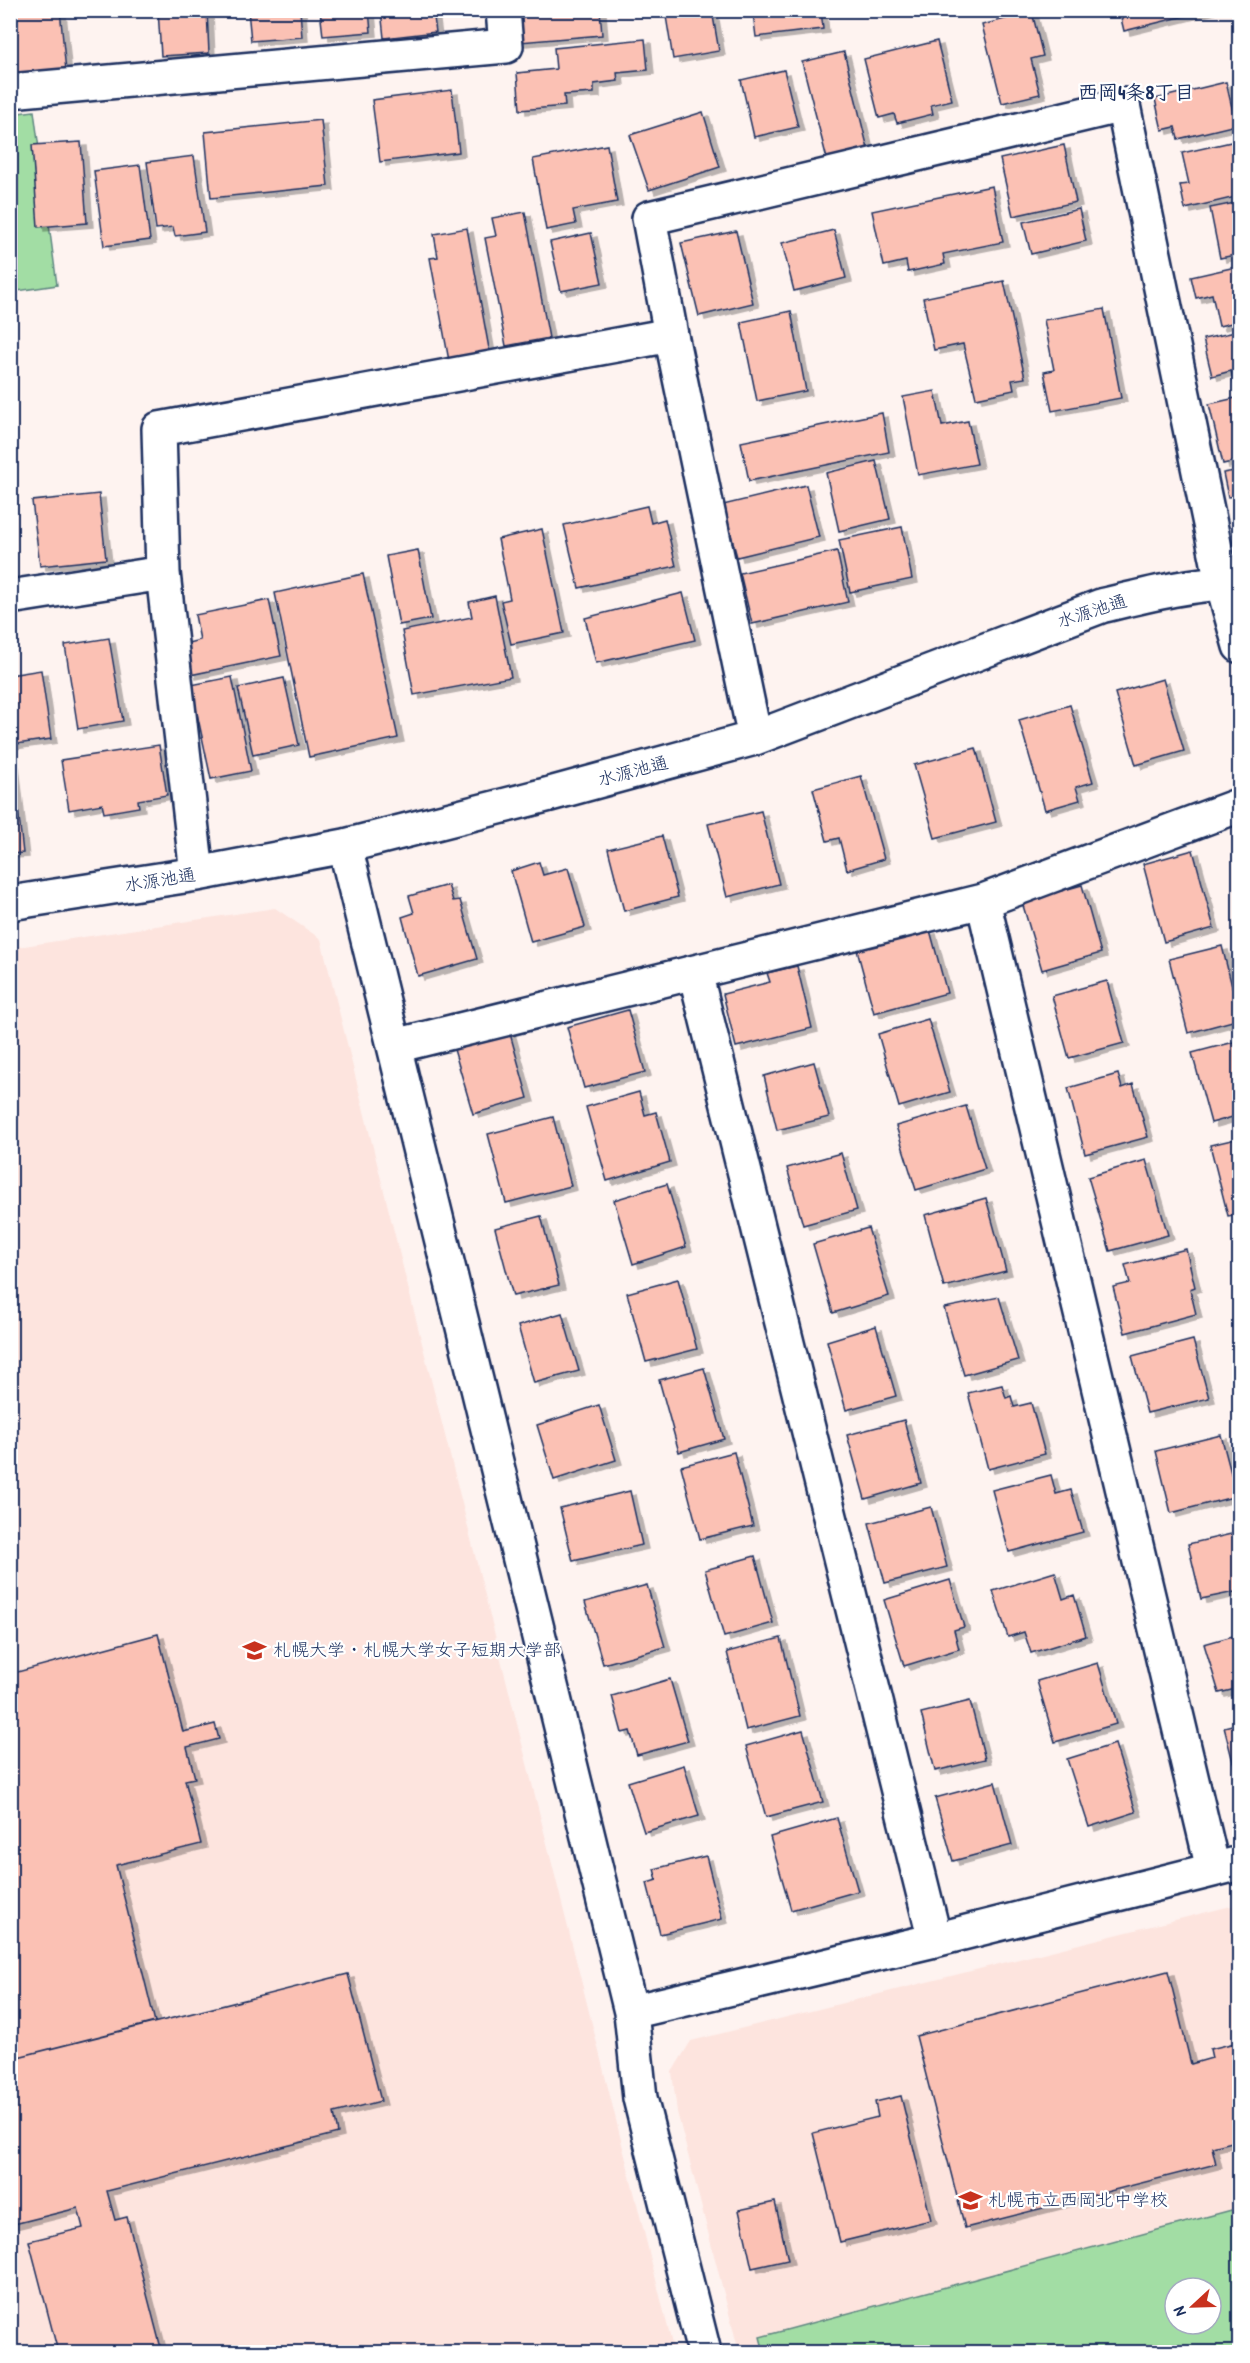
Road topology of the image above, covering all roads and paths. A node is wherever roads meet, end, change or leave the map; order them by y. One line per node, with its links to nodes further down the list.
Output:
1 (503, 10): 2 (street)
2 (10, 91)
3 (670, 335): 4 (street); 5 (street); 8 (street)
4 (163, 573): 6 (street); 11 (street)
5 (1231, 582): 7 (street); 8 (street, 水源池通)
6 (10, 597)
7 (1239, 646)
8 (755, 738): 10 (street, 水源池通)
9 (1239, 805): 12 (street)
10 (345, 846): 11 (street, 水源池通); 15 (street)
11 (197, 874): 13 (street, 水源池通)
12 (983, 901): 14 (street); 16 (street)
13 (10, 903)
14 (695, 972): 15 (street); 17 (street)
15 (395, 1046): 18 (street)
16 (1226, 1866): 17 (street)
17 (935, 1940): 18 (street)
18 (631, 2012): 19 (street)
19 (704, 2352)

